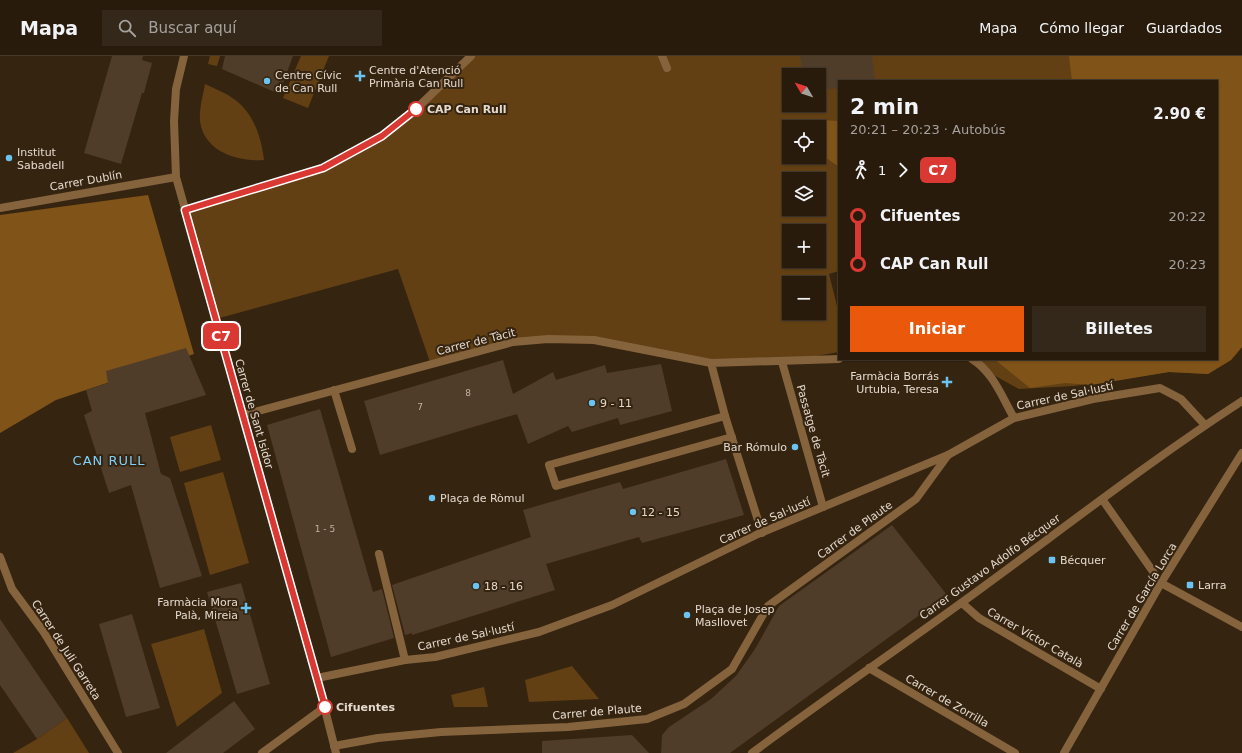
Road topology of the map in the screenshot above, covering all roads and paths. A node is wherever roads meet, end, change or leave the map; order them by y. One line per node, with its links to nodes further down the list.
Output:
1 (184, 56): 5 (street, Carrer de Sant Isidor)
2 (471, 56): 7 (street)
3 (662, 56): 4 (street)
4 (667, 68)
5 (176, 177): 6 (street, Carrer Dublín); 7 (street, Carrer de Sant Isidor)
6 (0, 208)
7 (185, 210): 14 (street, Carrer de Sant Isidor)
8 (838, 359): 10 (street, Carrer de Tàcit)
9 (974, 360): 16 (street)
10 (782, 362): 11 (street, Carrer de Tàcit); 23 (street, Passatge de Tàcit)
11 (711, 363): 12 (street, Carrer de Tàcit); 15 (street)
12 (334, 390): 14 (street, Carrer de Tàcit); 19 (street)
13 (1242, 401): 17 (street, Carrer Gustavo Adolfo Bécquer)
14 (243, 414): 32 (street, Carrer de Sant Isidor)
15 (725, 416): 18 (street); 18 (street)
16 (1014, 418): 17 (street, Carrer de Sal·lustí); 21 (street, Carrer de Sal·lustí)
17 (1205, 426): 22 (street, Carrer Gustavo Adolfo Bécquer)
18 (732, 437): 24 (street)
19 (352, 449)
20 (1242, 453): 27 (street, Carrer de García Lorca)
21 (948, 455): 23 (street, Carrer de Sal·lustí); 35 (street, Carrer de Plaute)
22 (1102, 499): 27 (street); 28 (street, Carrer Gustavo Adolfo Bécquer)
23 (823, 507): 24 (street, Carrer de Sal·lustí)
24 (762, 533): 30 (street, Carrer de Sal·lustí)
25 (380, 554): 30 (street)
26 (0, 557): 36 (street, Carrer de Juli Garreta)
27 (1161, 583): 29 (street); 33 (street, Carrer de García Lorca)
28 (962, 603): 31 (street, Carrer Gustavo Adolfo Bécquer); 33 (street, Carrer Víctor Català)
29 (1242, 627)
30 (405, 660): 32 (street, Carrer de Sal·lustí)
31 (869, 668): 38 (street, Carrer Gustavo Adolfo Bécquer); 39 (street, Carrer de Zorrilla)
32 (317, 678): 34 (street, Carrer de Sant Isidor)
33 (1101, 689): 40 (street, Carrer de García Lorca)
34 (325, 707): 35 (street, Carrer de Sant Isidor); 37 (street)
35 (335, 750)
36 (118, 753)
37 (262, 753)
38 (752, 753)
39 (1015, 753)
40 (1064, 753)

